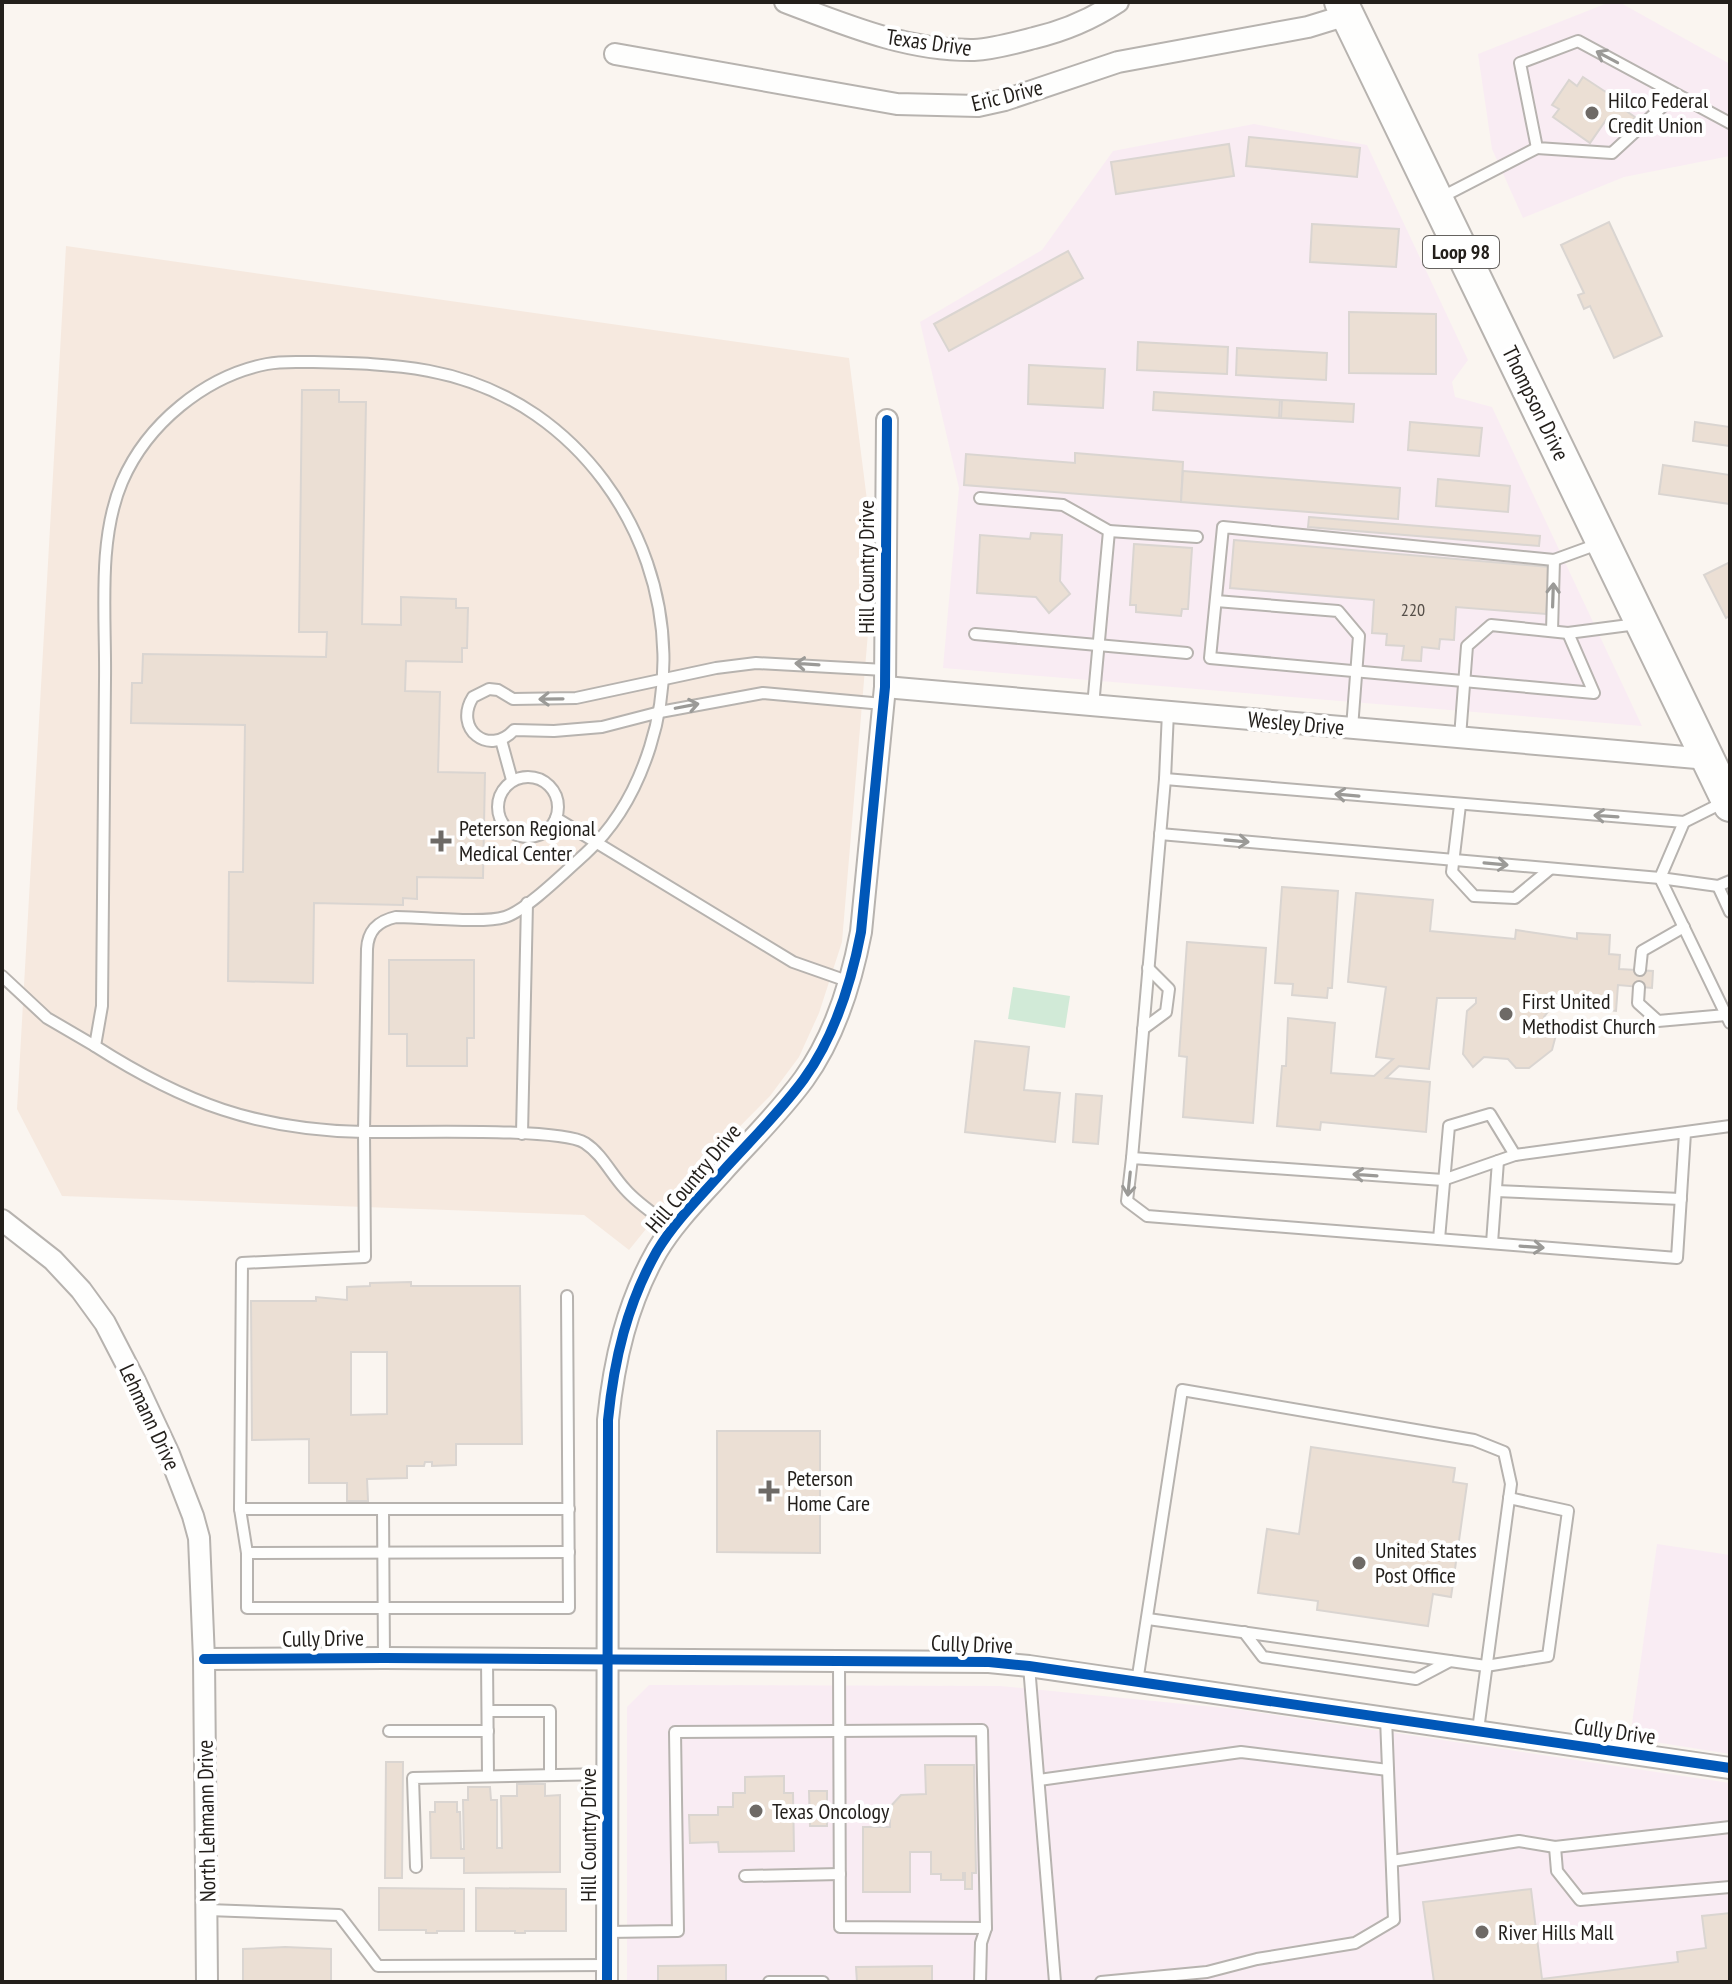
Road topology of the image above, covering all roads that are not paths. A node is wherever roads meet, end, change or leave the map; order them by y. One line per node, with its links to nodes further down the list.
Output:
1 (785, 2): 2 (street, Texas Drive)
2 (1118, 2)
3 (1343, 6): 4 (street, Eric Drive); 8 (main road, Thompson Drive / Loop 98)
4 (615, 54)
5 (1676, 94): 6 (lane); 7 (lane); 7 (lane, one-way to 7)
6 (1730, 123)
7 (1537, 148): 8 (lane)
8 (1436, 200): 13 (main road, Thompson Drive / Loop 98)
9 (887, 420): 25 (street, Hill Country Drive)
10 (980, 498): 11 (lane)
11 (1109, 531): 12 (lane); 20 (lane)
12 (1197, 537)
13 (1604, 542): 14 (lane); 16 (main road, Thompson Drive / Loop 98)
14 (1554, 560): 15 (lane); 17 (lane, one-way to 14)
15 (1216, 601): 22 (lane); 22 (lane)
16 (1643, 623): 18 (lane); 32 (main road, Thompson Drive / Loop 98)
17 (1552, 631): 18 (lane); 24 (lane)
18 (1568, 633): 24 (lane)
19 (975, 634): 20 (lane)
20 (1098, 646): 21 (lane); 26 (lane)
21 (1187, 653)
22 (1356, 671): 24 (lane); 29 (lane)
23 (665, 679): 25 (lane, one-way to 23); 27 (lane); 31 (lane, one-way to 31); 56 (lane)
24 (1464, 681): 30 (lane)
25 (884, 687): 26 (street, Wesley Drive); 27 (lane, one-way to 25); 52 (street, Hill Country Drive)
26 (1093, 706): 28 (street, Wesley Drive)
27 (660, 712): 31 (lane); 40 (lane)
28 (1168, 712): 29 (street, Wesley Drive); 33 (lane)
29 (1352, 728): 30 (street, Wesley Drive)
30 (1460, 737): 32 (street, Wesley Drive)
31 (501, 740): 34 (lane)
32 (1714, 761): 35 (main road, Thompson Drive / Loop 98)
33 (1165, 779): 36 (lane, one-way to 33); 39 (lane)
34 (512, 780): 37 (lane); 37 (lane)
35 (1729, 803): 38 (lane)
36 (1460, 805): 38 (lane, one-way to 36); 41 (lane)
37 (556, 818): 40 (lane)
38 (1684, 822): 43 (lane)
39 (1160, 834): 41 (lane, one-way to 41); 49 (lane)
40 (597, 843): 46 (lane); 52 (lane)
41 (1453, 860): 42 (lane, one-way to 42); 42 (lane)
42 (1550, 869): 43 (lane)
43 (1660, 878): 45 (lane); 48 (lane)
44 (1730, 881): 45 (lane)
45 (1718, 886): 47 (lane)
46 (527, 903): 58 (lane); 60 (lane)
47 (1730, 912)
48 (1684, 927): 50 (lane); 54 (lane)
49 (1148, 968): 55 (lane); 55 (lane)
50 (1640, 970)
51 (2, 976): 56 (lane)
52 (850, 982): 68 (street, Hill Country Drive)
53 (1639, 987): 54 (lane)
54 (1728, 1019)
55 (1143, 1029): 62 (lane)
56 (95, 1046): 58 (lane)
57 (1730, 1126): 59 (lane)
58 (364, 1132): 60 (lane); 73 (lane)
59 (1685, 1133): 61 (lane); 66 (lane)
60 (522, 1134): 68 (lane)
61 (1515, 1155): 63 (lane); 64 (lane)
62 (1132, 1158): 64 (lane, one-way to 62); 69 (lane, one-way to 69)
63 (1498, 1161): 64 (lane); 65 (lane)
64 (1443, 1180): 69 (lane)
65 (1496, 1191): 66 (lane); 70 (lane)
66 (1681, 1199): 70 (lane, one-way to 66)
67 (2, 1220): 83 (street, Lehmann Drive)
68 (673, 1228): 85 (street, Hill Country Drive)
69 (1439, 1239): 70 (lane)
70 (1492, 1243)
71 (567, 1296): 75 (lane)
72 (1509, 1498): 80 (lane); 89 (lane); 89 (lane)
73 (240, 1509): 74 (lane); 77 (lane)
74 (383, 1509): 75 (lane); 78 (lane)
75 (569, 1509): 76 (lane)
76 (569, 1552): 78 (lane); 79 (lane)
77 (247, 1553): 78 (lane); 79 (lane)
78 (383, 1553): 79 (lane)
79 (384, 1608): 82 (lane)
80 (1148, 1619): 81 (lane); 90 (lane)
81 (1244, 1632): 86 (lane); 86 (lane)
82 (384, 1658): 83 (street, Cully Drive); 84 (street, Cully Drive)
83 (204, 1659): 110 (street, North Lehmann Drive)
84 (487, 1659): 85 (street, Cully Drive); 91 (lane)
85 (608, 1661): 87 (street, Cully Drive); 99 (street, Hill Country Drive)
86 (1450, 1661): 89 (lane)
87 (839, 1662): 88 (street, Cully Drive); 96 (lane)
88 (1029, 1666): 90 (street, Cully Drive); 102 (lane)
89 (1486, 1666): 93 (lane)
90 (1137, 1682): 92 (street, Cully Drive)
91 (488, 1711): 95 (lane); 100 (lane)
92 (1386, 1718): 93 (street, Cully Drive); 98 (lane)
93 (1478, 1730): 97 (street, Cully Drive)
94 (389, 1731): 95 (lane)
95 (488, 1731): 101 (lane)
96 (839, 1731): 107 (lane); 111 (lane); 112 (lane)
97 (1730, 1768)
98 (1388, 1770): 102 (lane); 105 (lane)
99 (608, 1774): 100 (lane); 112 (street, Hill Country Drive)
100 (550, 1775): 101 (lane)
101 (488, 1776): 106 (lane)
102 (1039, 1780): 118 (lane)
103 (1730, 1827): 104 (lane)
104 (1555, 1847): 105 (lane); 109 (lane)
105 (1392, 1861): 119 (lane)
106 (416, 1867)
107 (840, 1874): 108 (lane); 111 (lane)
108 (745, 1876)
109 (1730, 1887)
110 (208, 1910): 113 (lane); 114 (street, North Lehmann Drive)
111 (986, 1928): 117 (lane)
112 (607, 1932): 113 (street, Hill Country Drive)
113 (607, 1973)
114 (207, 1982)
115 (769, 1982): 116 (lane)
116 (823, 1982)
117 (980, 1982)
118 (1055, 1982)
119 (1101, 1982)

